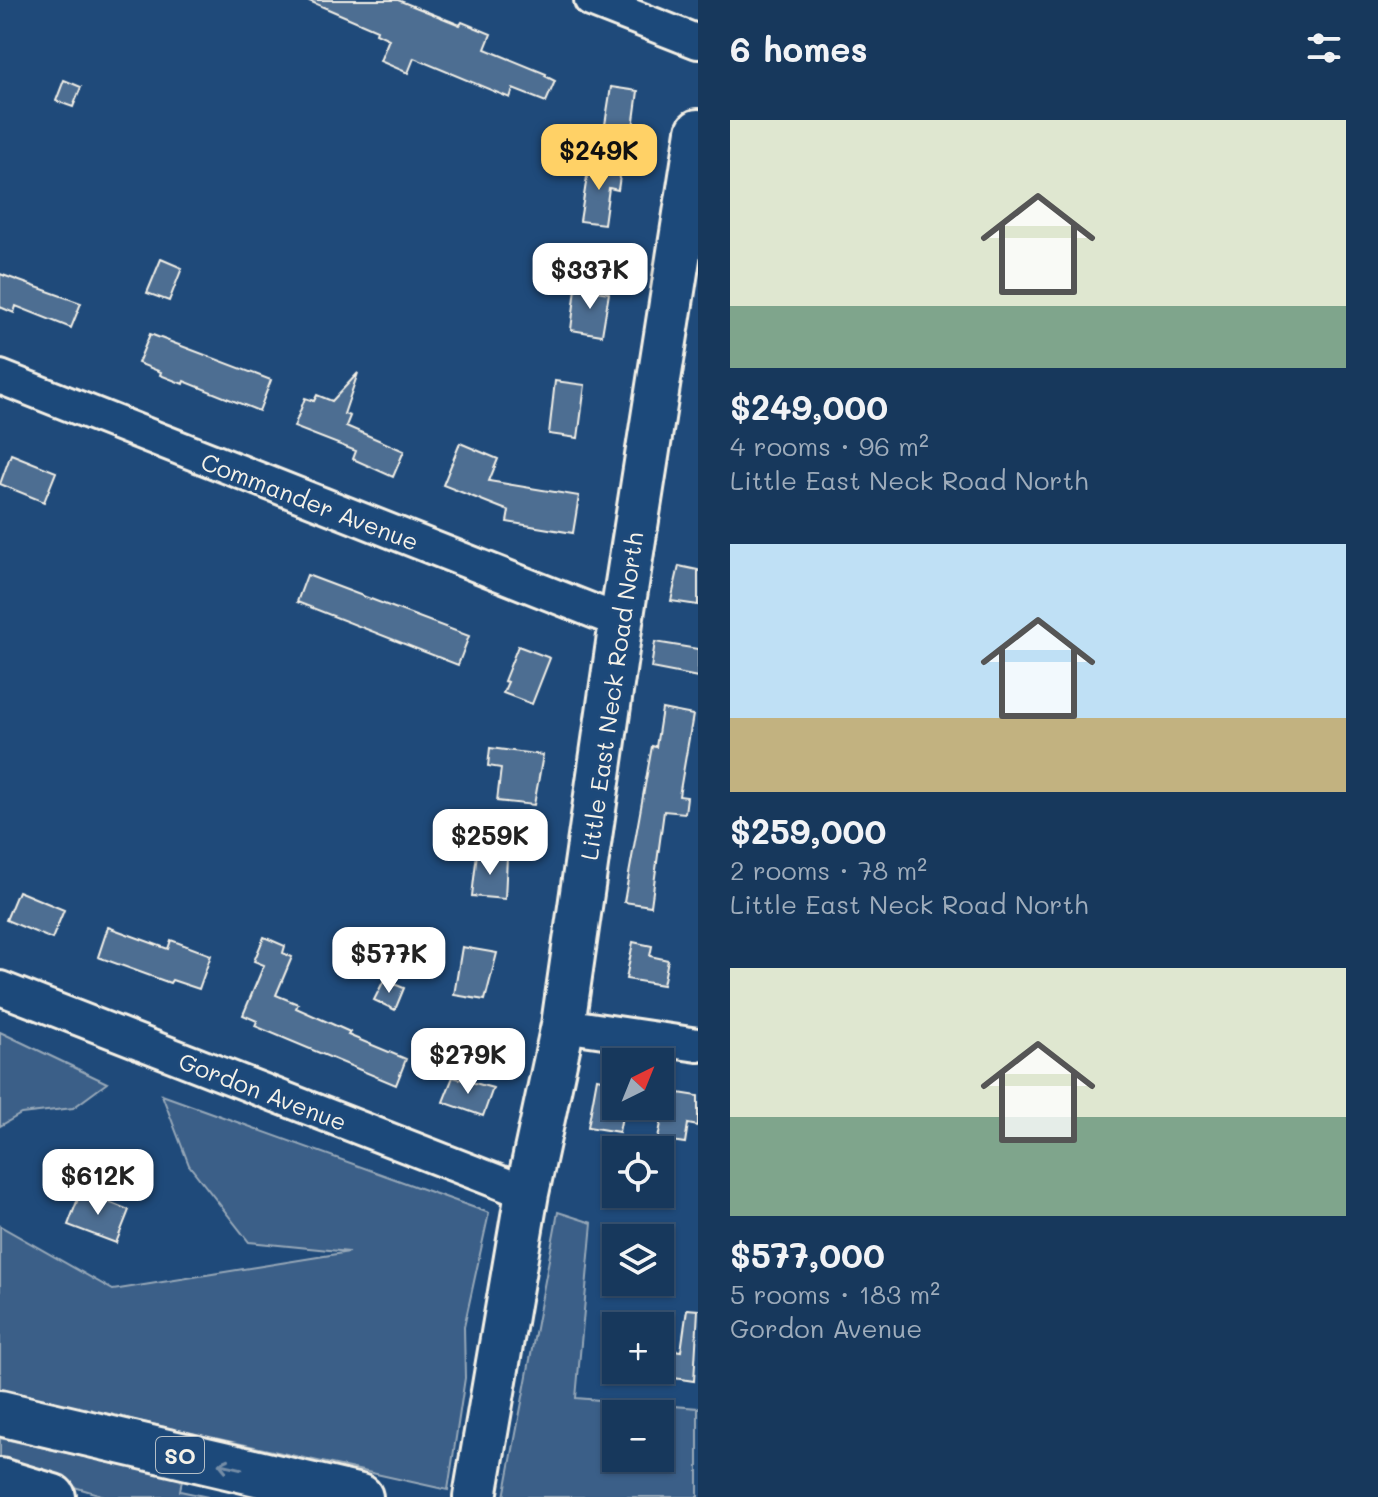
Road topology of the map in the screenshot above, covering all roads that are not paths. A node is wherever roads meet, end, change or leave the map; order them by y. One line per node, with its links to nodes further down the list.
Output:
1 (591, 0): 2 (street)
2 (698, 42)
3 (698, 131): 5 (main road, Little East Neck Road North)
4 (0, 377): 5 (street, Commander Avenue)
5 (621, 622): 7 (main road, Little East Neck Road North)
6 (0, 988): 9 (street, Gordon Avenue)
7 (563, 1025): 8 (street); 9 (main road, Little East Neck Road North)
8 (698, 1045)
9 (527, 1193): 14 (main road, Little East Neck Road North)
10 (0, 1413): 13 (highway, SO, one-way to 10)
11 (0, 1481): 12 (highway)
12 (53, 1497)
13 (360, 1497)
14 (475, 1497)

